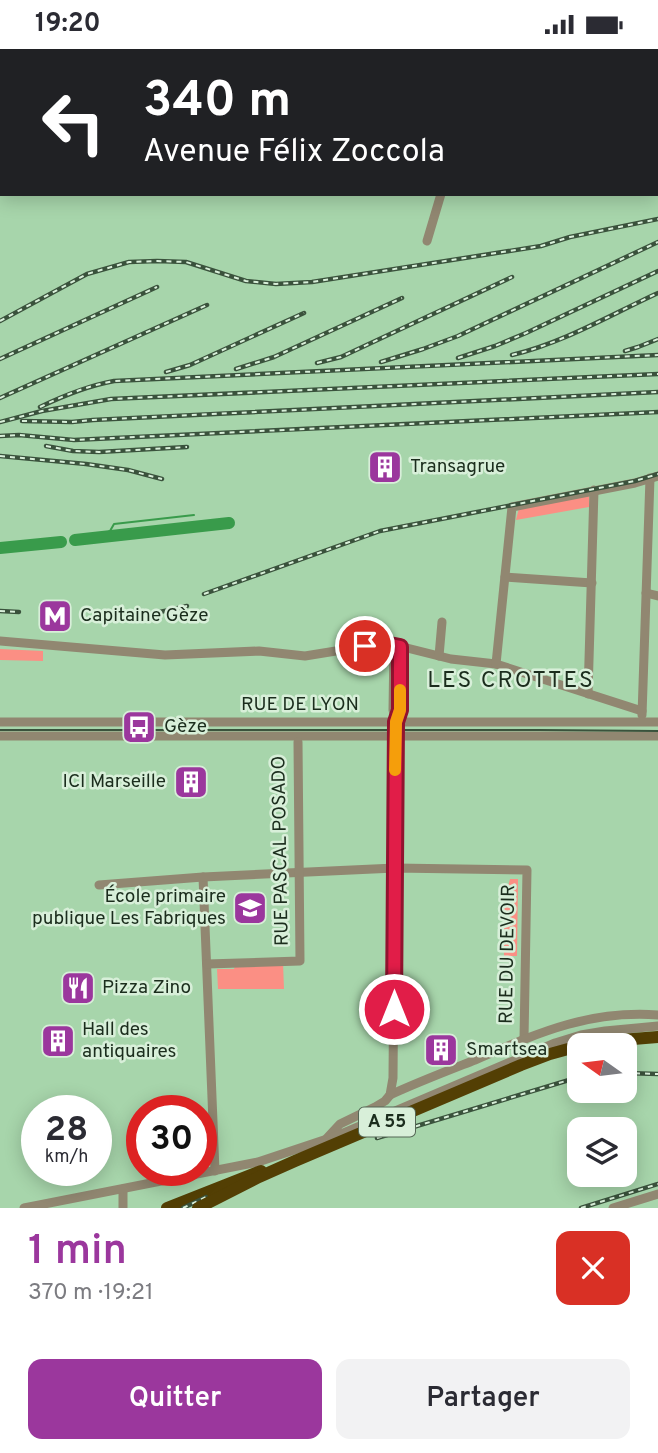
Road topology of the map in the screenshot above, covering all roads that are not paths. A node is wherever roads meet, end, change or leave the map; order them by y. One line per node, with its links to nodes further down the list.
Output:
1 (441, 196): 2 (street)
2 (427, 241)
3 (654, 477): 4 (street); 7 (street)
4 (594, 490): 5 (street); 6 (street)
5 (505, 577): 6 (street); 13 (street)
6 (592, 583): 14 (street)
7 (646, 593): 8 (street); 15 (street)
8 (658, 596)
9 (442, 622): 12 (street)
10 (0, 641): 11 (street)
11 (397, 646): 12 (street); 17 (street)
12 (439, 656): 13 (street)
13 (496, 664): 14 (street)
14 (588, 694): 15 (street)
15 (642, 716): 17 (street, RUE DE LYON); 18 (street); 21 (street)
16 (0, 722): 17 (street, RUE DE LYON)
17 (396, 722): 20 (street)
18 (658, 722)
19 (0, 736): 20 (street, RUE DE LYON)
20 (396, 736): 21 (street, RUE DE LYON); 24 (street)
21 (641, 736): 22 (street, RUE DE LYON)
22 (658, 736)
23 (298, 742): 25 (street, RUE PASCAL POSADO)
24 (395, 868): 25 (street); 33 (street, RUE DU DEVOIR); 39 (street)
25 (299, 872): 26 (street); 28 (street, RUE PASCAL POSADO)
26 (203, 877): 27 (street); 28 (street)
27 (99, 884)
28 (207, 964): 38 (street)
29 (658, 1015): 33 (street)
30 (658, 1026): 40 (street)
31 (658, 1037): 32 (highway)
32 (637, 1038)
33 (524, 1039): 39 (street)
34 (658, 1044): 35 (highway)
35 (637, 1045)
36 (567, 1050): 41 (highway, A 55, bridge)
37 (567, 1057): 50 (highway, A 55)
38 (212, 1095)
39 (390, 1095): 40 (street)
40 (326, 1139): 42 (street)
41 (295, 1161): 48 (highway, bridge); 49 (highway, A 55, bridge)
42 (217, 1171)
43 (138, 1186): 44 (street)
44 (122, 1189): 46 (street); 47 (street)
45 (658, 1195): 51 (street)
46 (24, 1208)
47 (123, 1208)
48 (167, 1208)
49 (198, 1208)
50 (213, 1208)
51 (613, 1208)

